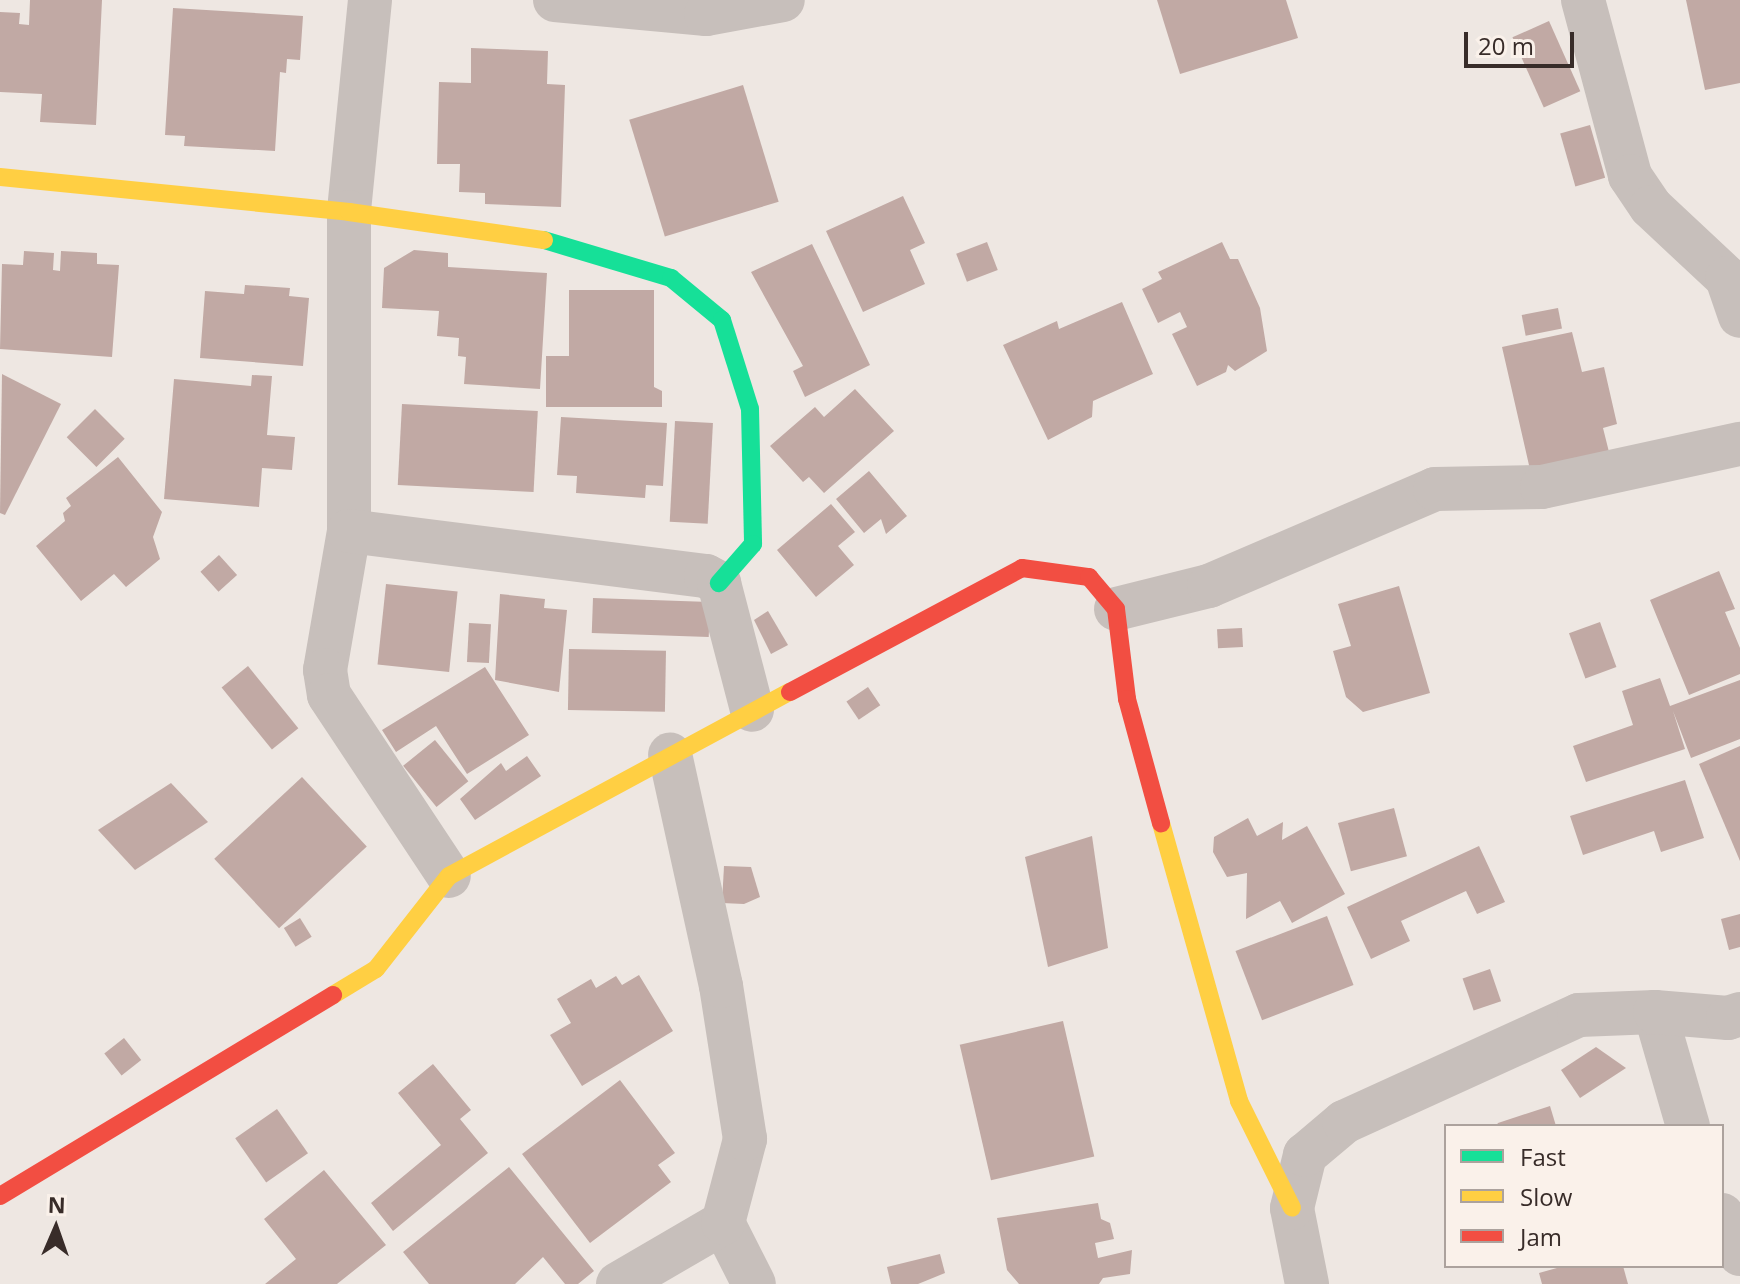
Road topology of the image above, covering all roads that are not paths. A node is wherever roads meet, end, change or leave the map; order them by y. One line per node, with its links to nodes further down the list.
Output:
1 (370, 0): 6 (street)
2 (555, 0): 3 (street)
3 (783, 0)
4 (1583, 0): 7 (street)
5 (0, 177): 6 (street)
6 (349, 212): 9 (street); 10 (street)
7 (1740, 316)
8 (1740, 444): 11 (street)
9 (349, 531): 10 (street); 14 (street)
10 (719, 583): 12 (street)
11 (1116, 609): 12 (street); 19 (street)
12 (752, 710): 13 (street)
13 (670, 755): 14 (street); 21 (street)
14 (449, 876): 18 (street)
15 (1655, 1012): 16 (street); 17 (street); 19 (street)
16 (1740, 1014)
17 (1687, 1124)
18 (0, 1196)
19 (1292, 1208): 25 (street)
20 (1724, 1219): 22 (street)
21 (723, 1223): 23 (street); 24 (street)
22 (1740, 1254)
23 (618, 1284)
24 (754, 1284)
25 (1307, 1284)

